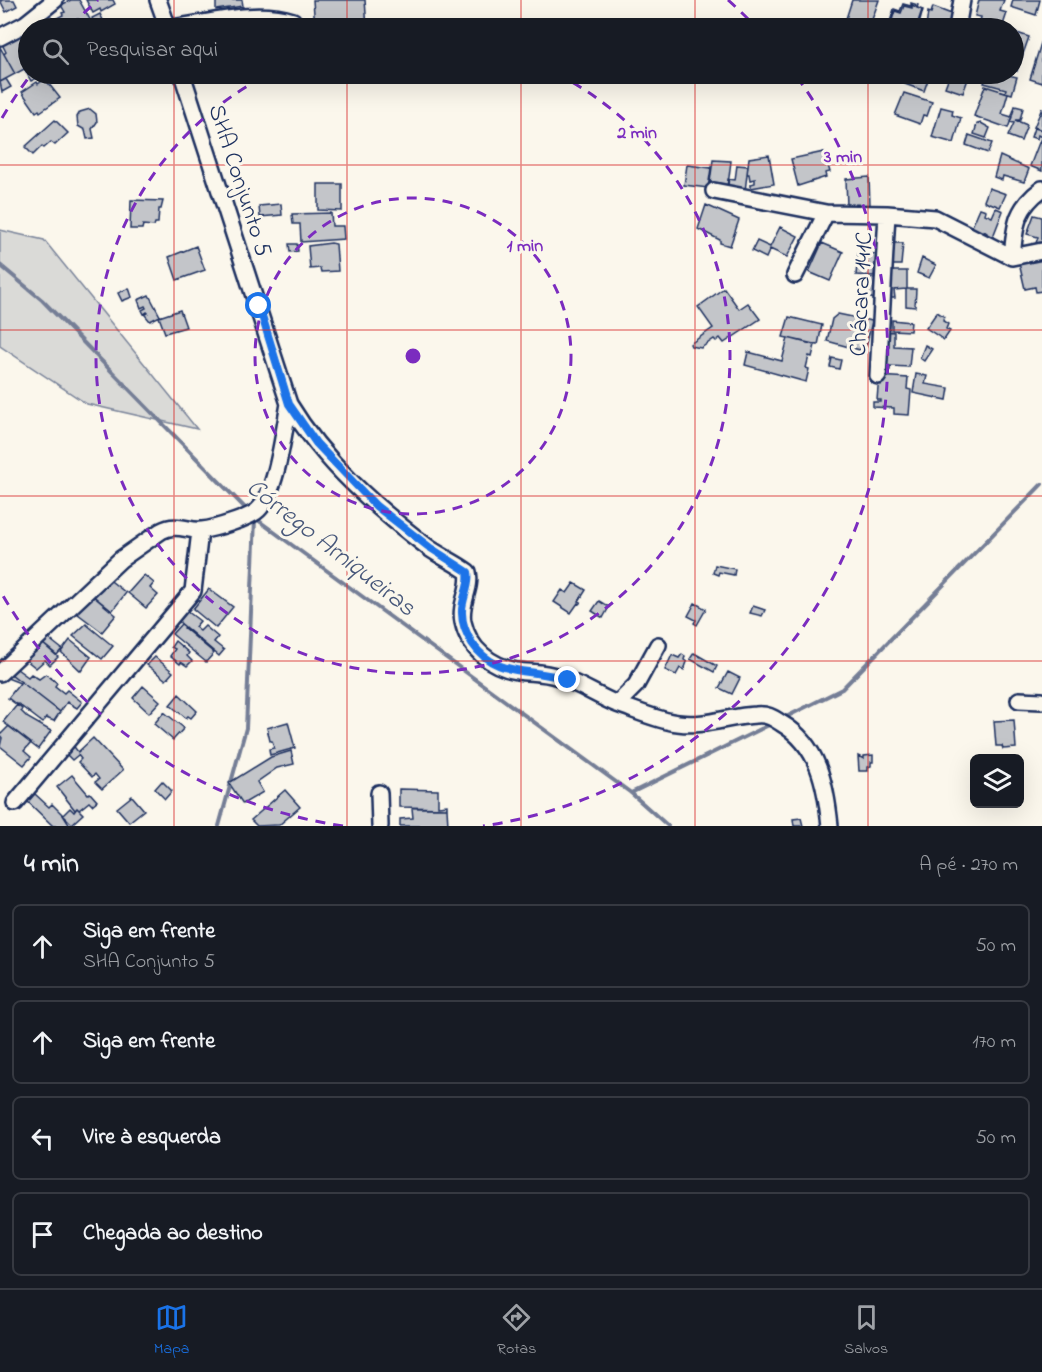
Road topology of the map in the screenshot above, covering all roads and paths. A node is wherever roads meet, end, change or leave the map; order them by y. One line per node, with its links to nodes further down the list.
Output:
1 (55, 0): 4 (street)
2 (158, 0): 5 (street)
3 (962, 0): 8 (street)
4 (32, 18)
5 (166, 18)
6 (252, 18): 7 (street)
7 (283, 18)
8 (959, 18)
9 (18, 28): 10 (street)
10 (0, 37)
11 (185, 84): 20 (street, SHA Conjunto 5)
12 (1042, 189): 17 (street)
13 (714, 190): 14 (street)
14 (826, 213): 15 (street); 18 (street)
15 (887, 214): 17 (street); 19 (street, Chácara 141C)
16 (1042, 251): 17 (street)
17 (1012, 257)
18 (795, 275)
19 (878, 376)
20 (289, 404): 21 (street); 26 (street)
21 (200, 531): 23 (street); 28 (street)
22 (658, 645): 26 (street)
23 (1, 669)
24 (1019, 700): 25 (street)
25 (1042, 701)
26 (617, 704): 30 (street)
27 (379, 793): 29 (street)
28 (15, 803)
29 (380, 826)
30 (830, 826)

